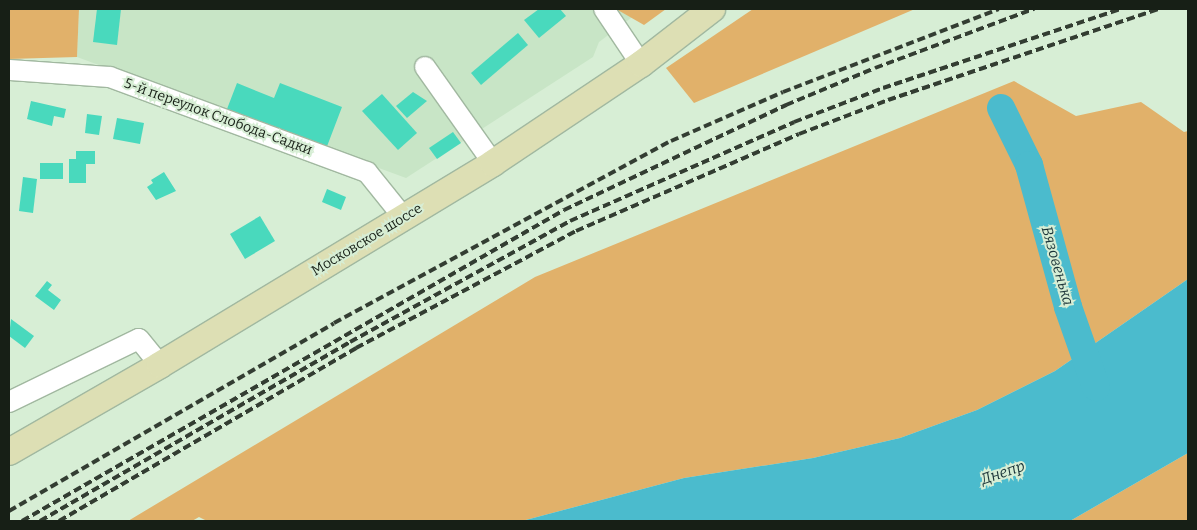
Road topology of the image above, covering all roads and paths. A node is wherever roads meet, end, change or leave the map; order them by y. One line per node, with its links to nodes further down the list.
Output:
1 (604, 9): 3 (street)
2 (712, 9): 3 (main road, Московское шоссе)
3 (641, 64): 6 (main road, Московское шоссе)
4 (425, 67): 6 (street)
5 (9, 70): 7 (street, 5-й переулок Слобода-Садки)
6 (494, 163): 7 (main road, Московское шоссе)
7 (404, 218): 8 (main road, Московское шоссе)
8 (160, 365): 9 (street); 10 (main road, Московское шоссе)
9 (9, 402)
10 (9, 452)

